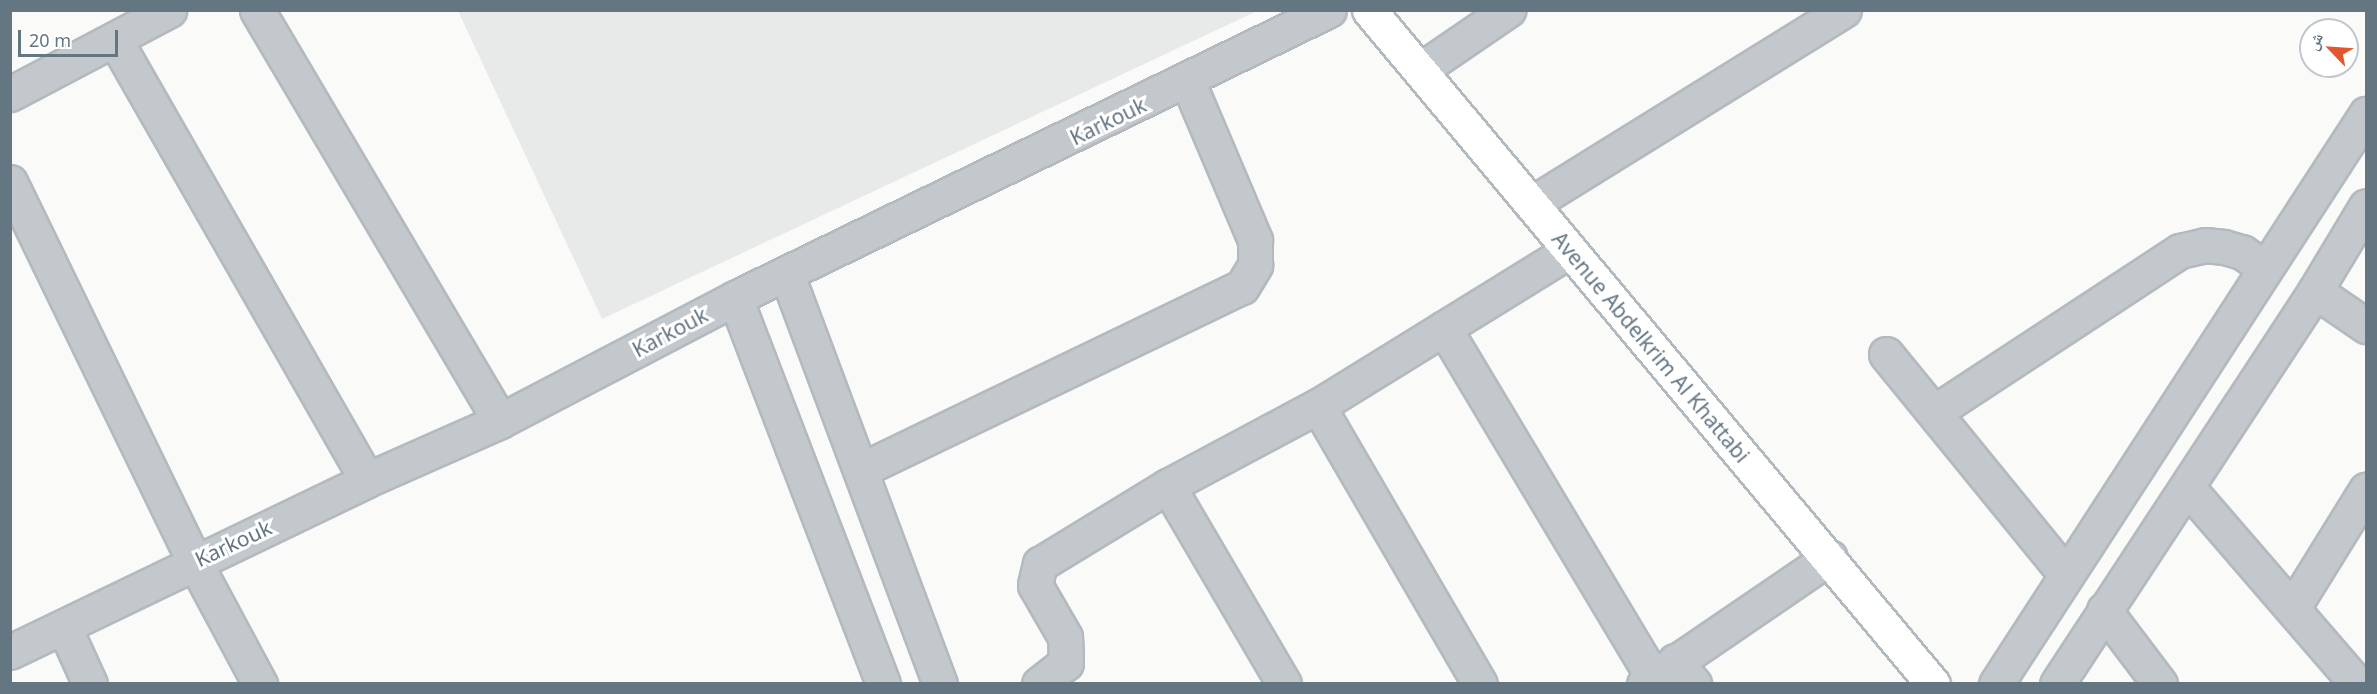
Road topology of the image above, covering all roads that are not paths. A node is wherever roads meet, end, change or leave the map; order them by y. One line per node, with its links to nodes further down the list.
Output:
1 (257, 10): 24 (street)
2 (1329, 10): 8 (street, Karkouk)
3 (1370, 10): 7 (main road, Avenue Abdelkrim Al Khattabi)
4 (1508, 10): 7 (street)
5 (1844, 10): 12 (street)
6 (139, 21): 9 (street); 26 (street)
7 (1420, 70): 12 (main road, Avenue Abdelkrim Al Khattabi)
8 (1188, 82): 16 (street, Karkouk); 25 (street)
9 (10, 94)
10 (2367, 114): 15 (street)
11 (10, 182): 31 (street)
12 (1531, 204): 14 (main road, Avenue Abdelkrim Al Khattabi)
13 (2367, 206): 17 (street)
14 (1569, 251): 20 (street); 30 (main road, Avenue Abdelkrim Al Khattabi)
15 (2265, 268): 23 (street); 32 (street)
16 (787, 275): 18 (street, Karkouk); 25 (street)
17 (2315, 291): 19 (street); 28 (street)
18 (735, 298): 24 (street, Karkouk); 40 (street)
19 (2367, 326)
20 (1444, 328): 22 (street); 37 (street)
21 (1886, 354): 23 (street)
22 (1318, 406): 27 (street); 44 (street)
23 (1936, 411): 32 (street)
24 (500, 421): 26 (street, Karkouk)
25 (862, 469): 41 (street)
26 (367, 480): 31 (street, Karkouk)
27 (1168, 486): 42 (street); 43 (street)
28 (2187, 487): 33 (street); 34 (street)
29 (2367, 490): 33 (street)
30 (1830, 557): 37 (street); 45 (main road, Avenue Abdelkrim Al Khattabi)
31 (194, 561): 35 (street, Karkouk); 39 (street)
32 (2066, 575): 46 (street)
33 (2294, 606): 49 (street)
34 (2104, 610): 47 (street); 48 (street)
35 (64, 627): 36 (street, Karkouk); 38 (street)
36 (12, 647)
37 (1667, 676)
38 (90, 684)
39 (260, 684)
40 (883, 684)
41 (940, 684)
42 (1039, 684)
43 (1284, 684)
44 (1480, 684)
45 (1933, 684)
46 (1996, 684)
47 (2057, 684)
48 (2160, 684)
49 (2357, 684)

